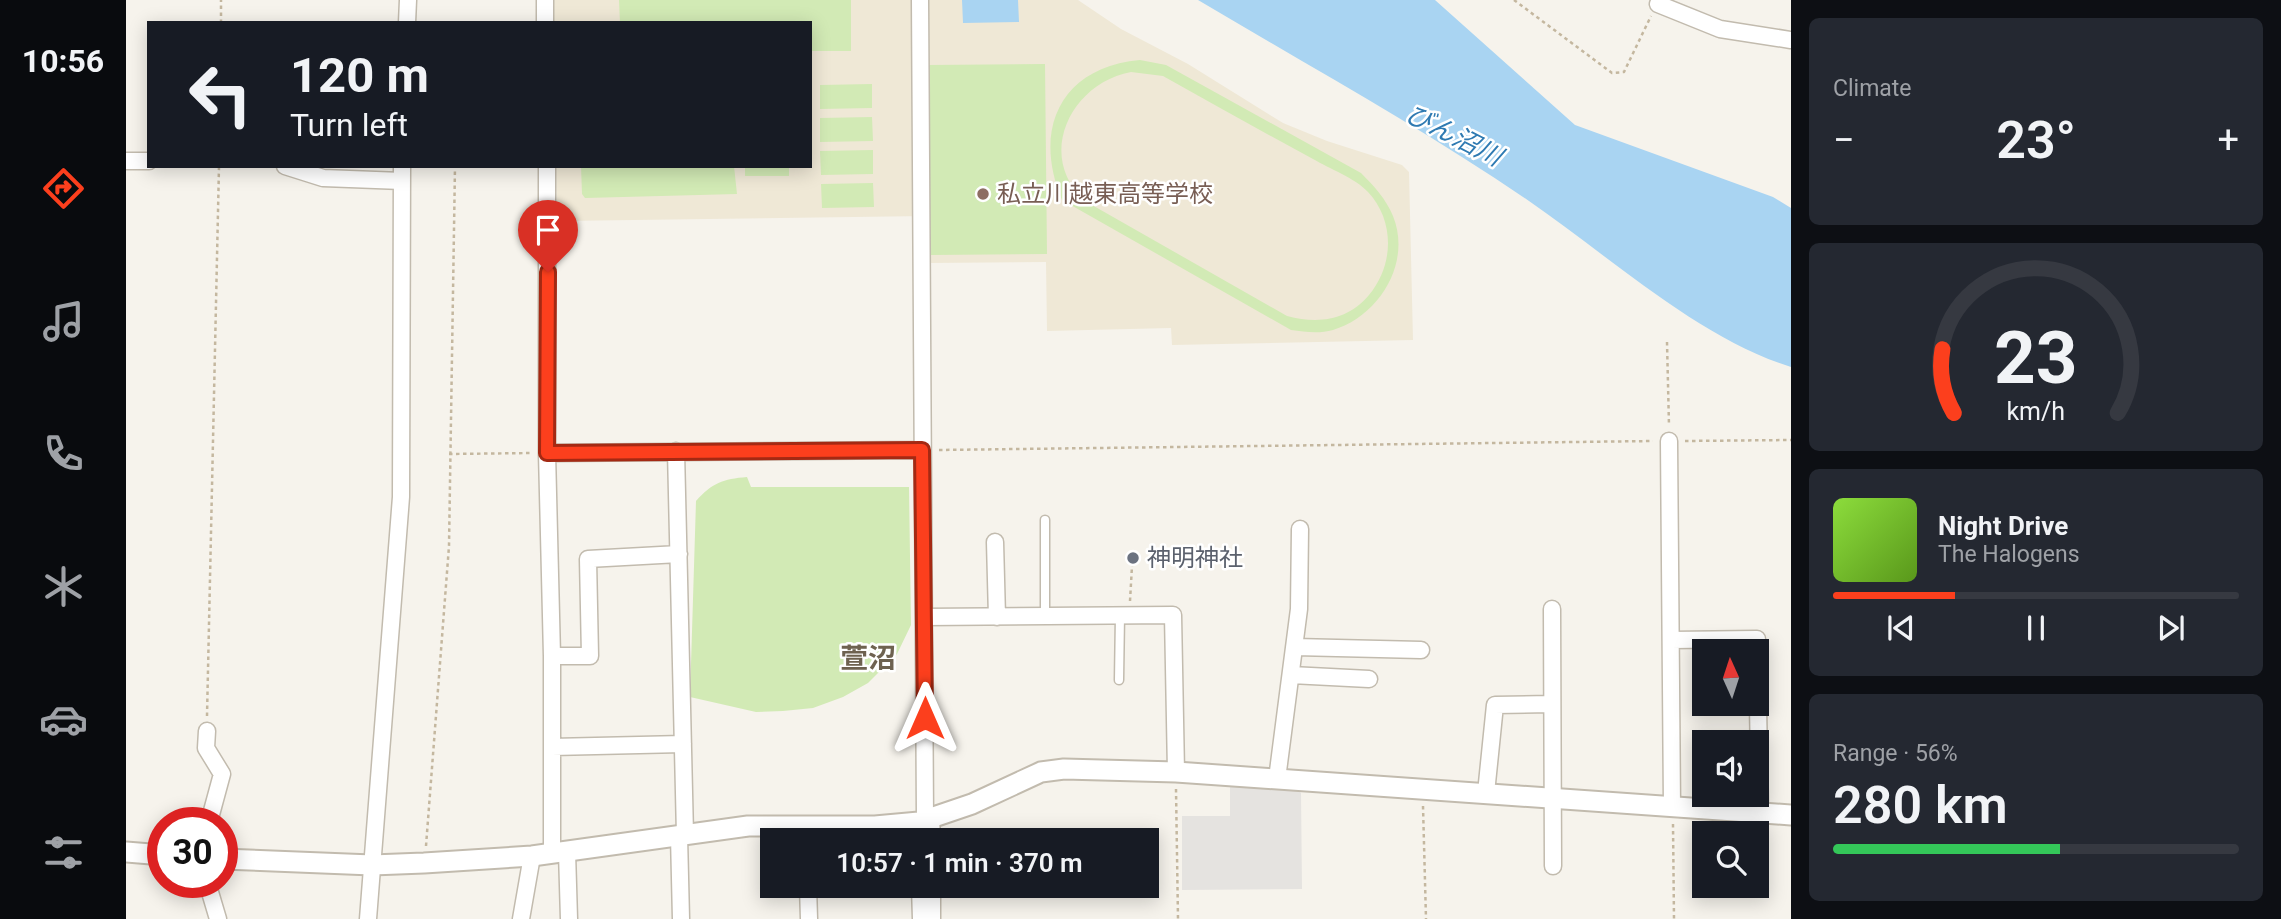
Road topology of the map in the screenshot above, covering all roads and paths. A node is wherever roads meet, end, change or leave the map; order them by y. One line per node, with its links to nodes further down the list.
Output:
1 (221, 0): 7 (path)
2 (408, 0): 8 (street)
3 (545, 0): 9 (street)
4 (920, 0): 21 (street)
5 (1514, 0): 6 (path)
6 (1660, 2): 10 (street)
7 (221, 21)
8 (407, 21)
9 (545, 21)
10 (1791, 40)
11 (126, 160): 12 (street)
12 (147, 161)
13 (219, 168): 45 (path)
14 (291, 168): 17 (street)
15 (455, 168): 24 (path)
16 (547, 168): 23 (street)
17 (402, 174): 67 (street)
18 (1667, 342): 20 (path)
19 (1791, 440): 20 (path)
20 (1669, 441): 21 (path); 35 (street)
21 (922, 450): 22 (street); 33 (street)
22 (676, 451): 23 (street); 28 (street)
23 (547, 453): 24 (path); 39 (street)
24 (449, 454): 66 (path)
25 (1045, 520): 32 (lane)
26 (1300, 528): 37 (street)
27 (995, 542): 34 (street)
28 (679, 554): 39 (street); 46 (street)
29 (1132, 566): 31 (path)
30 (1552, 609): 43 (street)
31 (1125, 615): 32 (street); 42 (lane); 48 (street)
32 (1045, 616): 34 (street)
33 (924, 617): 34 (street); 57 (street)
34 (997, 617)
35 (1671, 640): 36 (street); 54 (street)
36 (1692, 640)
37 (1295, 647): 38 (street); 40 (street)
38 (1421, 650)
39 (552, 656): 47 (street)
40 (1291, 675): 41 (street); 49 (street)
41 (1369, 679)
42 (1119, 680)
43 (1550, 704): 51 (street); 52 (street)
44 (1758, 716): 55 (street)
45 (207, 731): 53 (street)
46 (683, 744): 47 (street); 60 (street)
47 (552, 747): 62 (street)
48 (1176, 772): 49 (street); 57 (street); 81 (path)
49 (1277, 779): 50 (street)
50 (1422, 789): 51 (street); 82 (path)
51 (1486, 793): 52 (street)
52 (1552, 797): 54 (street); 68 (street)
53 (213, 807)
54 (1672, 807): 55 (street); 83 (path)
55 (1760, 813): 56 (street)
56 (1791, 815)
57 (924, 825): 59 (street)
58 (765, 828): 60 (street)
59 (864, 828)
60 (682, 836): 62 (street); 77 (street)
61 (126, 852): 63 (street)
62 (560, 853): 64 (street); 76 (street)
63 (147, 854)
64 (532, 856): 66 (street); 75 (street)
65 (238, 860): 67 (street)
66 (424, 863): 67 (street)
67 (372, 865): 74 (street)
68 (1553, 866)
69 (212, 898): 73 (street)
70 (808, 898): 78 (street)
71 (920, 898): 79 (street)
72 (932, 898): 80 (street)
73 (218, 919)
74 (368, 919)
75 (521, 919)
76 (569, 919)
77 (681, 919)
78 (809, 919)
79 (921, 919)
80 (932, 919)
81 (1178, 919)
82 (1426, 919)
83 (1674, 919)

